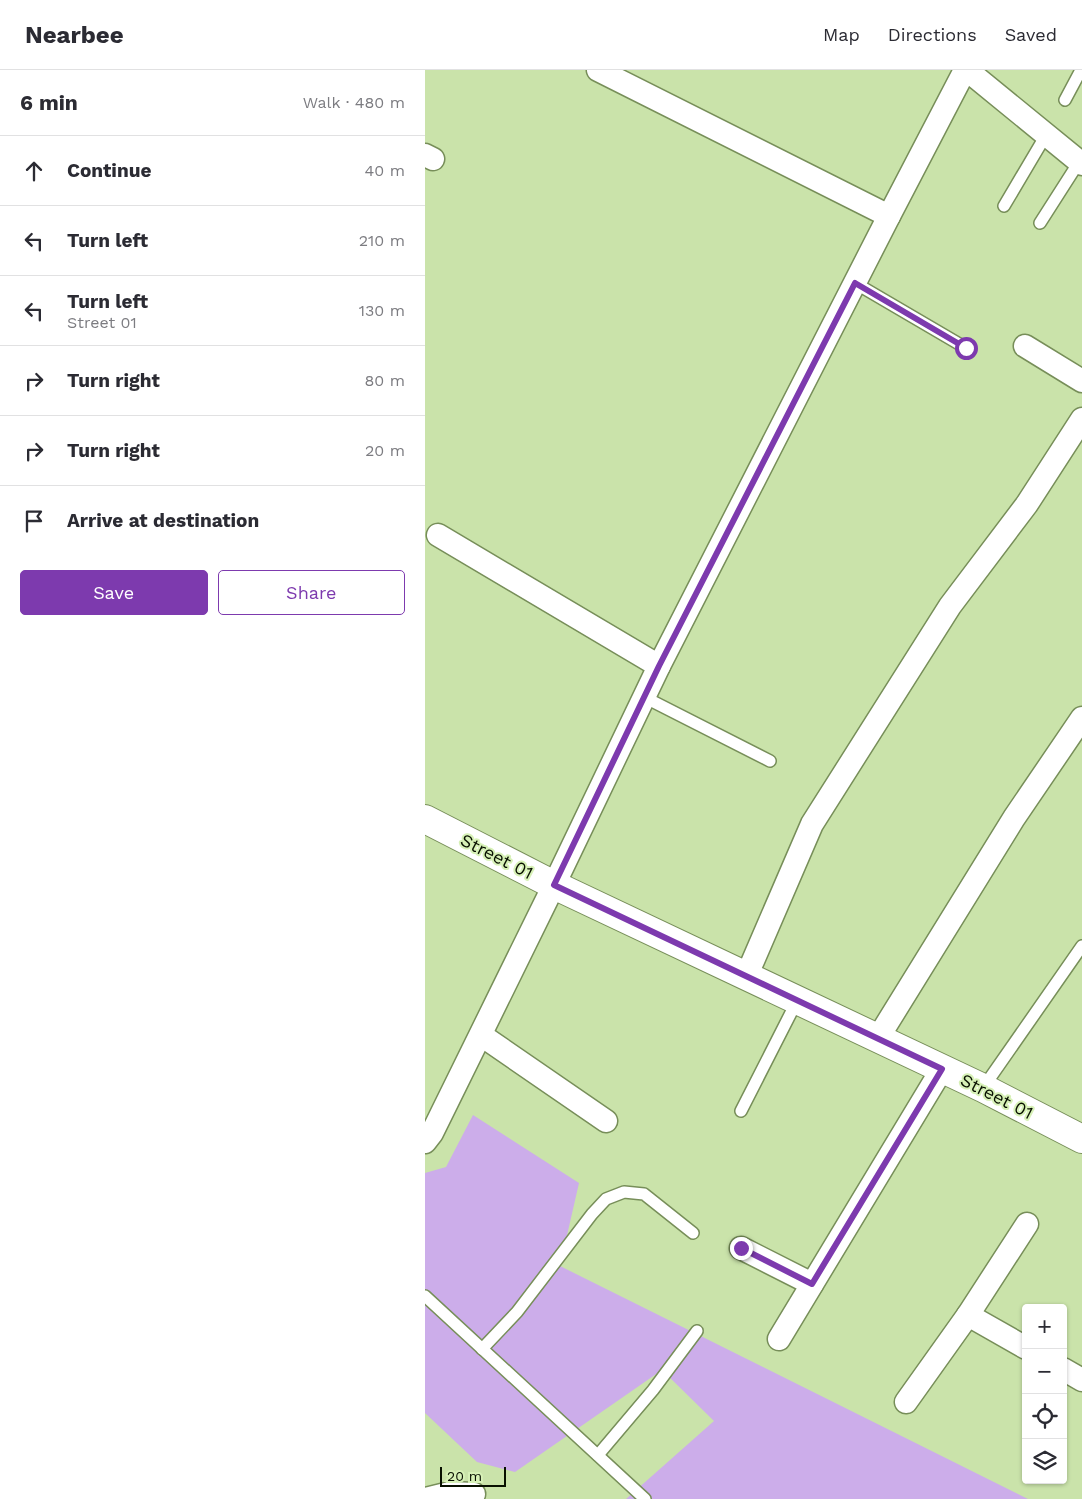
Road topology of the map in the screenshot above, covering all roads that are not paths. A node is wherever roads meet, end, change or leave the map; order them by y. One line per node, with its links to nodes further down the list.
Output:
1 (598, 70): 8 (street)
2 (966, 70): 5 (street); 8 (street)
3 (1081, 70): 4 (lane)
4 (1065, 100)
5 (1046, 135): 6 (street); 7 (lane)
6 (1081, 163): 9 (lane)
7 (1004, 206)
8 (889, 216): 10 (street)
9 (1040, 223)
10 (855, 283): 12 (lane); 16 (street)
11 (1025, 346): 13 (street)
12 (966, 348)
13 (1082, 381)
14 (1082, 419): 23 (street)
15 (438, 535): 16 (street)
16 (659, 666): 17 (street)
17 (644, 697): 19 (lane); 21 (street)
18 (1082, 718): 26 (street)
19 (770, 761)
20 (425, 819): 21 (street, Street 01)
21 (554, 885): 23 (street, Street 01); 25 (street)
22 (1082, 946): 28 (lane)
23 (746, 977): 24 (street, Street 01)
24 (797, 1001): 26 (street, Street 01); 29 (lane)
25 (481, 1035): 30 (street); 32 (street)
26 (878, 1038): 27 (street, Street 01)
27 (942, 1069): 28 (street, Street 01); 36 (street)
28 (983, 1088): 31 (street, Street 01)
29 (741, 1111)
30 (606, 1121)
31 (1082, 1139)
32 (425, 1142)
33 (1027, 1224): 38 (street)
34 (693, 1233): 42 (lane)
35 (741, 1248): 36 (street)
36 (812, 1284): 40 (street)
37 (425, 1296): 42 (lane)
38 (968, 1315): 41 (street); 45 (street)
39 (697, 1331): 46 (lane)
40 (779, 1339)
41 (1022, 1346)
42 (482, 1349): 46 (lane)
43 (1067, 1371): 44 (street)
44 (1082, 1380)
45 (906, 1402)
46 (598, 1455): 49 (lane)
47 (475, 1494): 48 (street)
48 (425, 1499)
49 (645, 1499)

